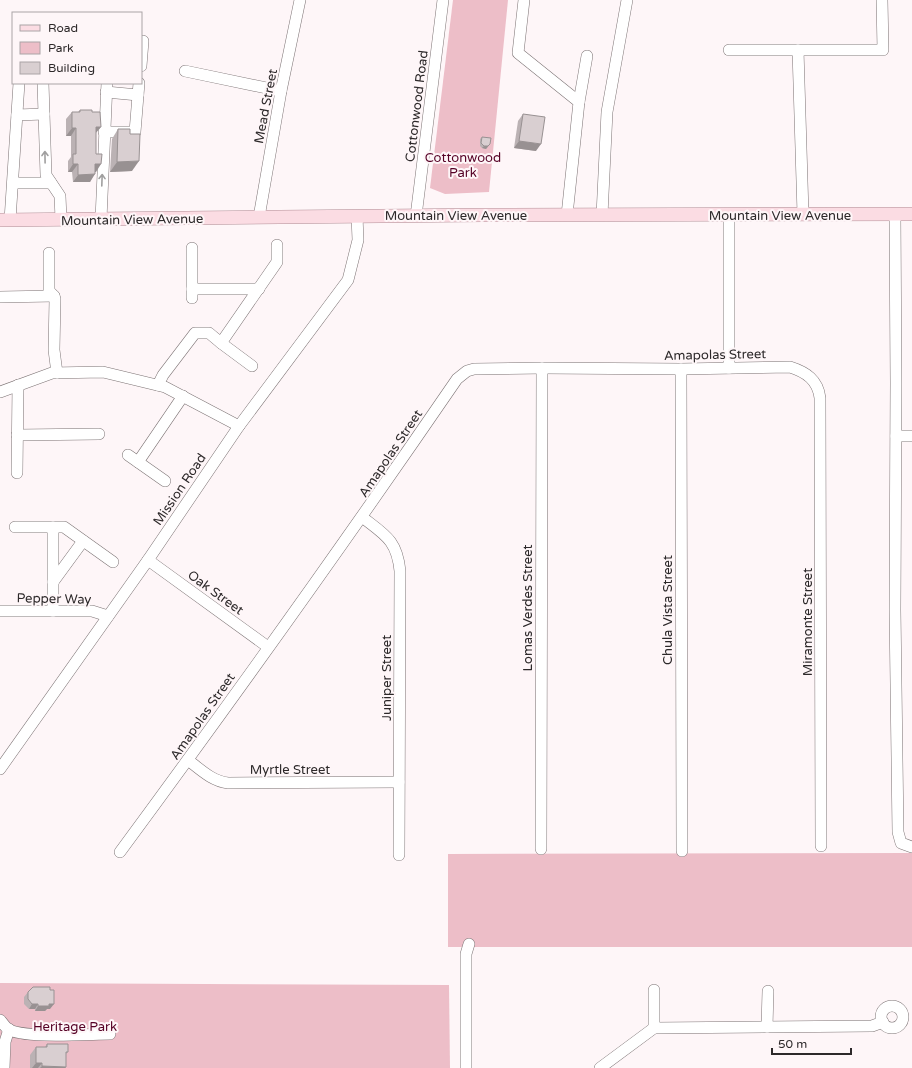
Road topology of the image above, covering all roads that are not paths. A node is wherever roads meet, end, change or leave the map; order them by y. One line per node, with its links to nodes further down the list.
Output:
1 (300, 0): 16 (street, Mead Street)
2 (443, 0): 31 (street, Cottonwood Road)
3 (524, 0): 18 (street)
4 (627, 0): 28 (street)
5 (882, 0): 8 (street)
6 (142, 42): 9 (street)
7 (729, 50): 8 (street)
8 (798, 50): 24 (street)
9 (142, 54)
10 (588, 56): 18 (street)
11 (185, 71): 16 (street)
12 (20, 84): 20 (street)
13 (43, 84): 19 (street)
14 (140, 84): 17 (street)
15 (107, 88): 17 (street); 21 (street)
16 (281, 91): 32 (street, Mead Street)
17 (138, 95): 21 (street)
18 (578, 102): 27 (street)
19 (44, 114): 20 (street); 23 (street, one-way to 19)
20 (17, 115): 22 (street)
21 (104, 132): 34 (street, one-way to 21)
22 (13, 183): 23 (street); 35 (street)
23 (51, 183): 33 (street)
24 (802, 214): 25 (main road, Mountain View Avenue); 29 (main road, Mountain View Avenue)
25 (895, 214): 26 (main road, Mountain View Avenue); 56 (street)
26 (912, 214)
27 (567, 215): 28 (main road, Mountain View Avenue); 31 (main road, Mountain View Avenue)
28 (602, 215): 29 (main road, Mountain View Avenue)
29 (729, 215): 45 (street)
30 (357, 216): 31 (main road, Mountain View Avenue); 32 (main road, Mountain View Avenue); 53 (street, Mission Road)
31 (416, 216)
32 (259, 217): 34 (main road, Mountain View Avenue)
33 (61, 219): 34 (main road, Mountain View Avenue); 35 (main road, Mountain View Avenue)
34 (101, 219)
35 (5, 220)
36 (277, 245): 39 (street)
37 (192, 248): 39 (street)
38 (48, 253): 41 (street)
39 (259, 289): 42 (street)
40 (0, 296): 41 (street)
41 (54, 296): 47 (street)
42 (221, 343): 43 (street); 49 (street)
43 (252, 366)
44 (542, 368): 46 (street, Amapolas Street); 62 (street, Amapolas Street); 78 (street, Lomas Verdes Street)
45 (729, 368): 46 (street, Amapolas Street); 52 (street, Amapolas Street)
46 (681, 369): 79 (street, Chula Vista Street)
47 (57, 373): 48 (street); 49 (street)
48 (18, 385): 50 (street); 55 (street)
49 (158, 385): 51 (street)
50 (0, 392)
51 (183, 396): 53 (street); 59 (street)
52 (820, 398): 76 (street, Miramonte Street)
53 (239, 426): 66 (street, Mission Road)
54 (99, 434): 55 (street)
55 (17, 435): 60 (street)
56 (896, 436): 57 (street); 77 (street)
57 (912, 436)
58 (128, 455): 59 (street)
59 (138, 462): 61 (street)
60 (17, 474)
61 (165, 481)
62 (362, 517): 72 (street, Amapolas Street); 75 (street, Juniper Street)
63 (15, 528): 64 (street)
64 (53, 528): 65 (street); 68 (street)
65 (82, 541): 67 (street); 68 (street)
66 (148, 560): 71 (street, Mission Road); 72 (street, Oak Street)
67 (113, 562)
68 (53, 582): 70 (street)
69 (0, 611): 70 (street, Pepper Way)
70 (53, 611): 71 (street, Pepper Way)
71 (108, 616): 74 (street, Mission Road)
72 (268, 647): 73 (street, Amapolas Street)
73 (188, 760): 75 (street, Myrtle Street); 80 (street, Amapolas Street)
74 (0, 769)
75 (399, 782): 81 (street, Juniper Street)
76 (821, 846)
77 (912, 847)
78 (540, 849)
79 (682, 851)
80 (120, 852)
81 (399, 854)
82 (469, 944): 93 (street)
83 (654, 990): 89 (street)
84 (768, 991): 88 (street)
85 (908, 1012): 87 (street); 87 (street)
86 (0, 1020): 90 (street)
87 (883, 1022): 88 (street)
88 (767, 1027): 89 (street)
89 (654, 1028): 94 (street)
90 (9, 1029): 91 (street); 92 (street)
91 (110, 1034)
92 (4, 1068)
93 (466, 1068)
94 (600, 1068)

